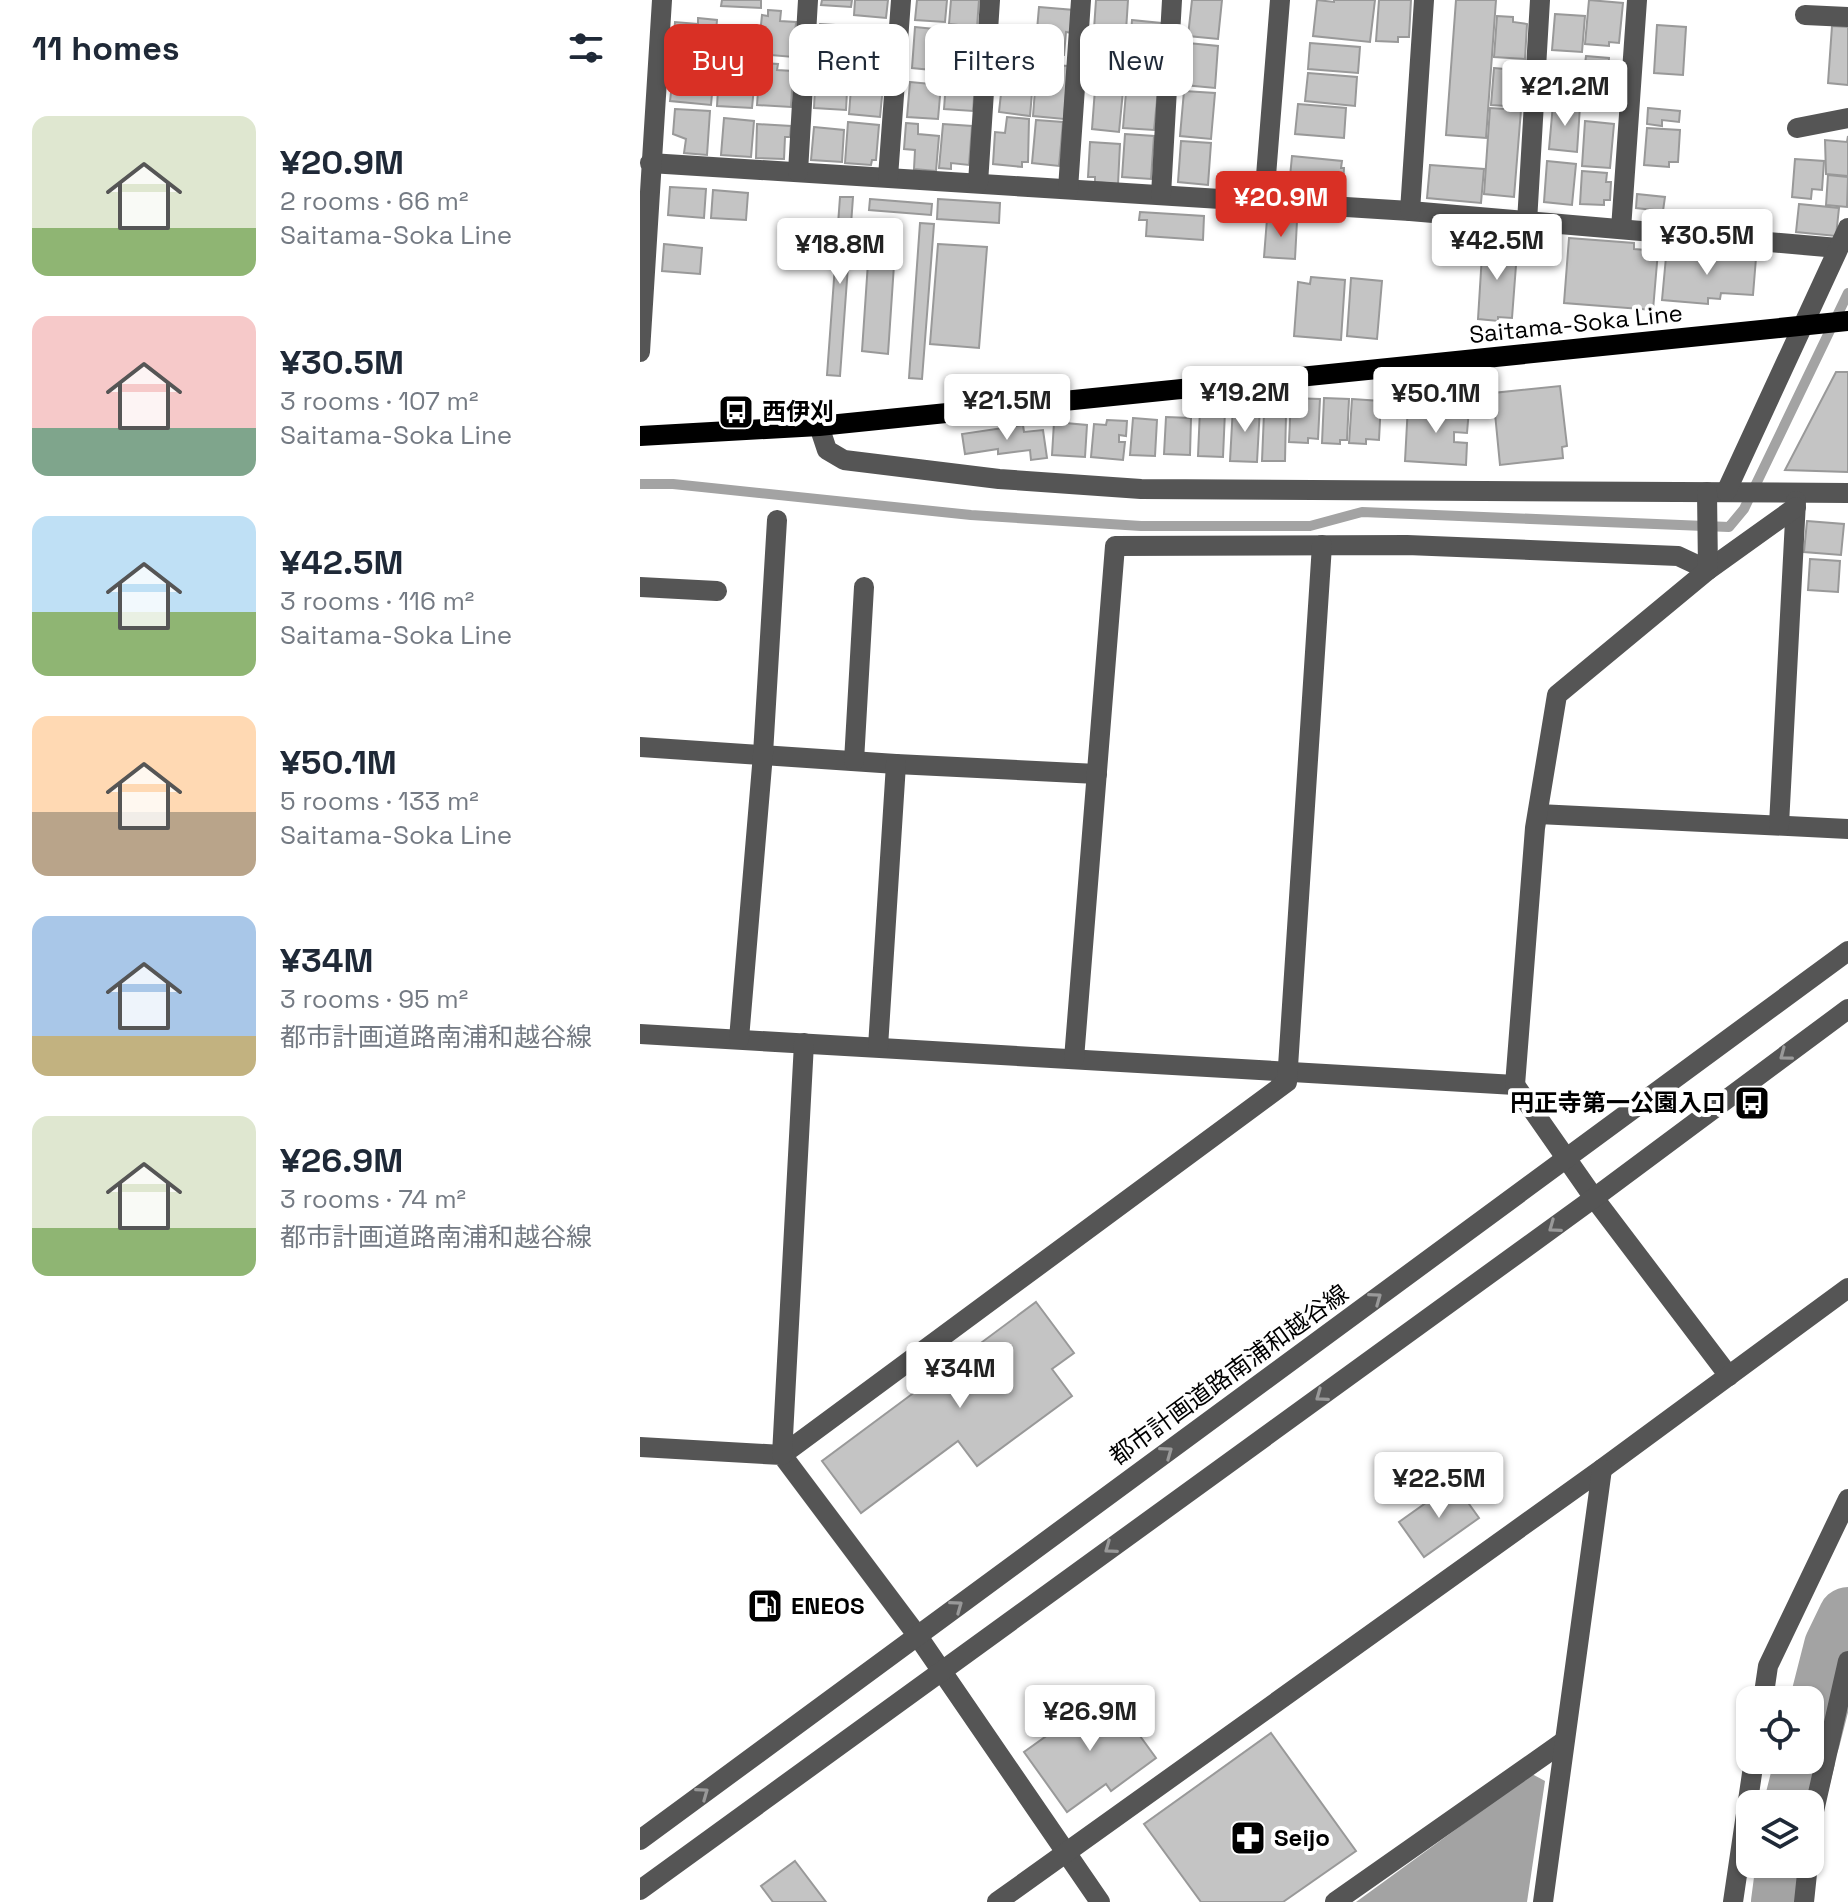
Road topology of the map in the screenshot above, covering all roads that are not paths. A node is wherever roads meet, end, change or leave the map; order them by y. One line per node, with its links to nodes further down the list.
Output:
1 (808, 0): 17 (street)
2 (901, 0): 18 (street)
3 (990, 0): 19 (street)
4 (1081, 0): 20 (street)
5 (1172, 0): 21 (street)
6 (1280, 0): 22 (street)
7 (1424, 0): 23 (street)
8 (1540, 0): 24 (street)
9 (1637, 0): 26 (street)
10 (654, 9): 13 (street)
11 (1805, 15): 12 (street)
12 (1848, 17)
13 (647, 107): 16 (street)
14 (1848, 118): 15 (street)
15 (1797, 128)
16 (650, 163): 17 (street); 30 (street)
17 (798, 172): 18 (street)
18 (888, 177): 19 (street)
19 (978, 183): 20 (street)
20 (1068, 189): 21 (street)
21 (1161, 195): 22 (street)
22 (1264, 201): 23 (street)
23 (1410, 211): 24 (street)
24 (1527, 222): 26 (street)
25 (1848, 228): 27 (street)
26 (1621, 229): 27 (street)
27 (1838, 248): 29 (street)
28 (1848, 321): 29 (main road, Saitama-Soka Line)
29 (1808, 326): 31 (main road, Saitama-Soka Line); 33 (street)
30 (640, 352)
31 (819, 426): 32 (main road, Saitama-Soka Line); 33 (street)
32 (640, 436)
33 (1716, 492): 35 (street); 38 (street)
34 (1848, 493): 35 (street)
35 (1796, 500): 38 (street); 48 (street)
36 (777, 520): 43 (street)
37 (1322, 545): 38 (street); 46 (street); 57 (street)
38 (1708, 570): 47 (street)
39 (640, 587): 41 (street)
40 (864, 587): 44 (street)
41 (717, 591)
42 (640, 747): 43 (street)
43 (763, 754): 44 (street); 53 (street)
44 (854, 761): 45 (street)
45 (896, 764): 46 (street); 55 (street)
46 (1097, 774): 56 (street)
47 (1538, 814): 48 (street); 58 (street)
48 (1779, 825): 49 (street)
49 (1848, 829)
50 (1848, 951): 59 (street, 都市計画道路南浦和越谷線)
51 (1848, 1009): 60 (street, one-way to 60)
52 (640, 1034): 53 (street)
53 (739, 1039): 54 (street)
54 (804, 1043): 55 (street); 64 (street)
55 (878, 1047): 56 (street)
56 (1074, 1059): 57 (street)
57 (1288, 1072): 58 (street); 64 (street)
58 (1515, 1085): 59 (street)
59 (1567, 1158): 60 (street); 67 (street, 都市計画道路南浦和越谷線, one-way to 59)
60 (1594, 1198): 62 (street); 69 (street, one-way to 69)
61 (1848, 1288): 62 (street)
62 (1729, 1376): 65 (street)
63 (640, 1447): 64 (street)
64 (782, 1455): 67 (street)
65 (1602, 1469): 72 (street); 76 (street)
66 (1848, 1499): 70 (street)
67 (917, 1635): 69 (street); 75 (street, 都市計画道路南浦和越谷線, one-way to 67)
68 (1848, 1661): 71 (street)
69 (941, 1671): 76 (street); 78 (street)
70 (1765, 1686)
71 (1844, 1690): 74 (street)
72 (1563, 1742): 81 (street); 82 (street)
73 (1752, 1774): 83 (street)
74 (1819, 1790)
75 (640, 1840)
76 (1065, 1853): 79 (street); 80 (street)
77 (1807, 1878): 84 (street)
78 (640, 1890)
79 (997, 1902)
80 (1100, 1902)
81 (1335, 1902)
82 (1543, 1902)
83 (1733, 1902)
84 (1804, 1902)

